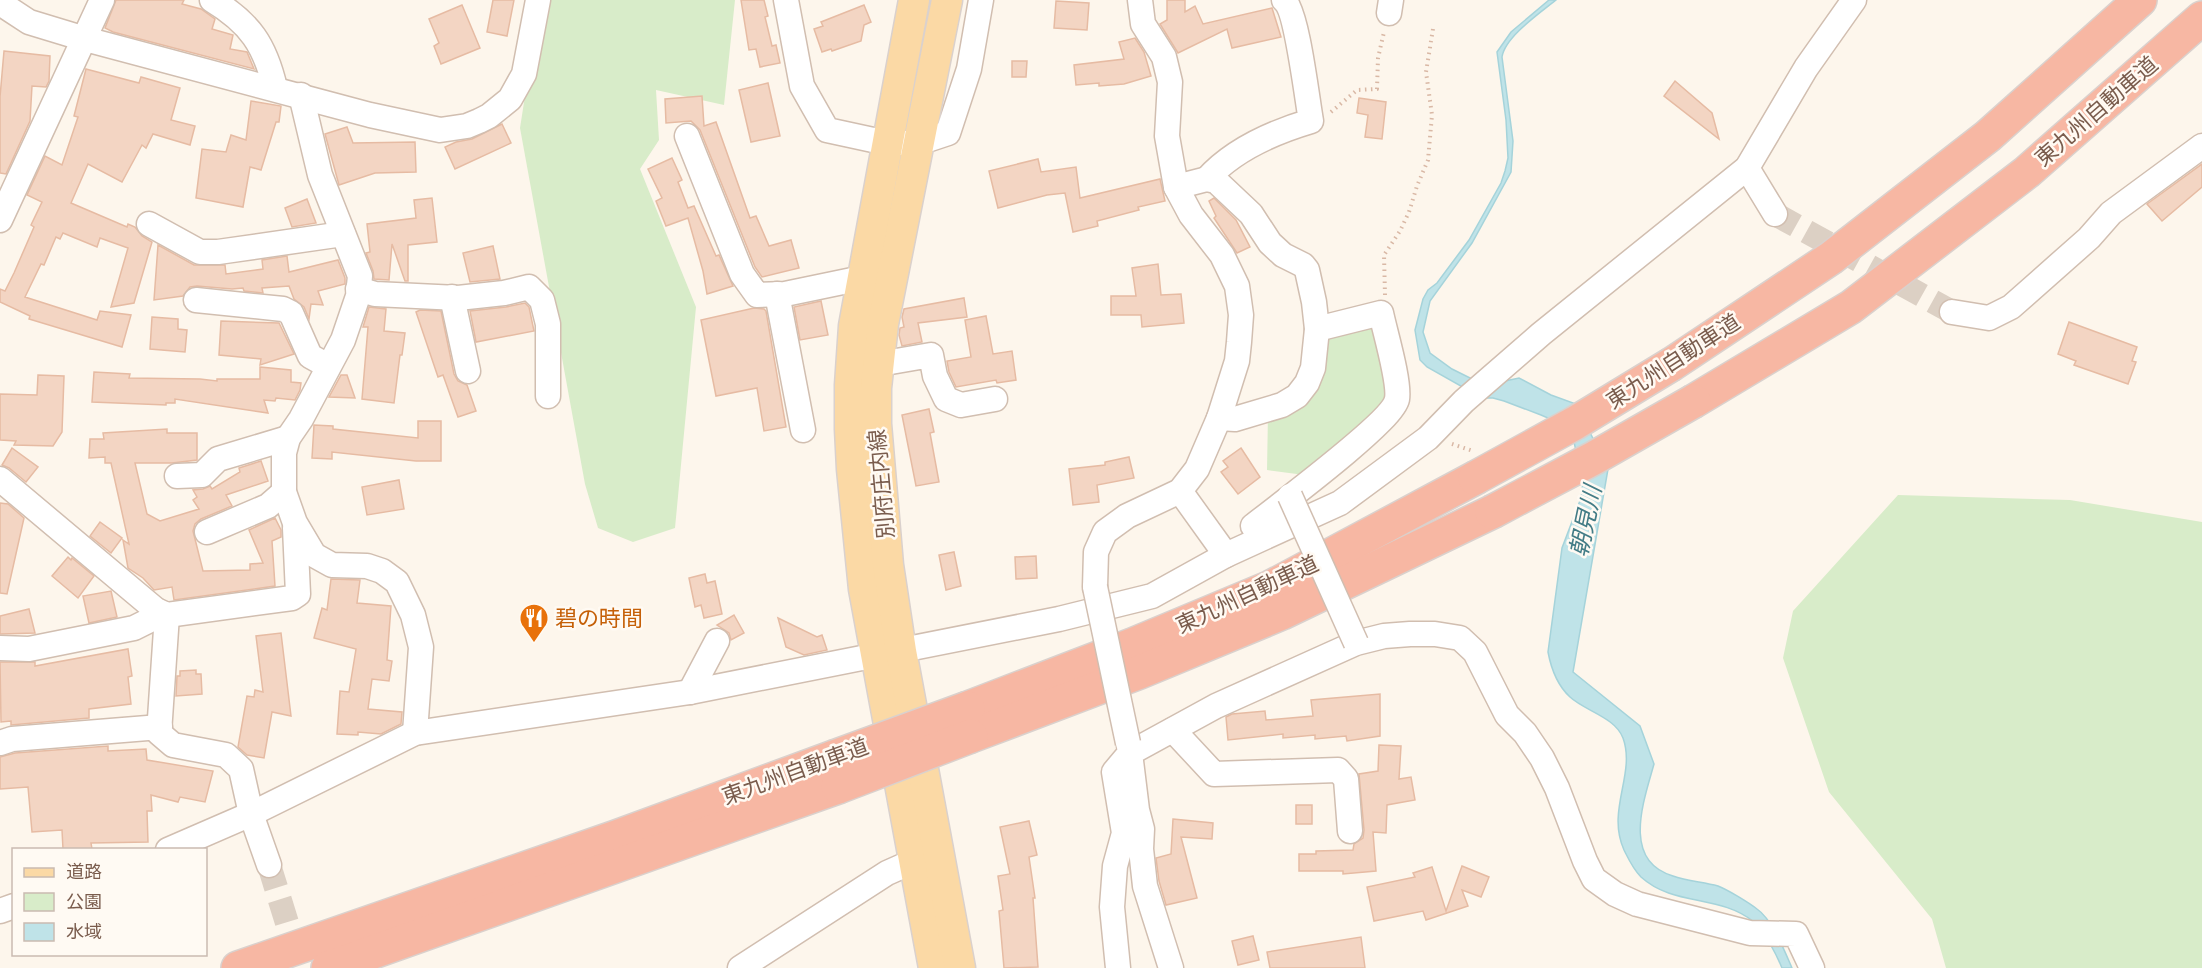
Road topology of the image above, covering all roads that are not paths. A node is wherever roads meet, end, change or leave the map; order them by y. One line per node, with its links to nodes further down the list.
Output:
1 (102, 0): 14 (street)
2 (212, 0): 15 (street)
3 (538, 0): 16 (street)
4 (786, 0): 18 (street)
5 (914, 0): 18 (main road, 別府庄内線)
6 (947, 0): 19 (main road, 別府庄内線)
7 (981, 0): 19 (street)
8 (1140, 0): 23 (street)
9 (1284, 0): 22 (street)
10 (1854, 0): 21 (street)
11 (2140, 0): 58 (highway, 東九州自動車道, bridge)
12 (0, 3): 14 (street)
13 (2202, 18): 58 (highway, 東九州自動車道, bridge)
14 (85, 39): 15 (street); 25 (street)
15 (275, 88): 16 (street)
16 (301, 96): 27 (street)
17 (687, 136): 30 (street)
18 (887, 143): 19 (street); 28 (main road, 別府庄内線)
19 (918, 143): 35 (main road, 別府庄内線)
20 (2202, 146): 33 (street)
21 (1747, 168): 24 (street); 51 (street)
22 (1207, 179): 23 (street); 34 (street)
23 (1176, 187): 40 (street)
24 (1775, 214)
25 (0, 220)
26 (149, 224): 27 (street)
27 (342, 234): 29 (street)
28 (862, 278): 30 (street); 56 (main road, 別府庄内線)
29 (358, 289): 31 (street); 36 (street)
30 (777, 294): 41 (street)
31 (452, 297): 37 (street); 38 (street)
32 (196, 300): 36 (street)
33 (1952, 312)
34 (1317, 329): 40 (street); 47 (street)
35 (879, 364): 39 (street); 56 (main road, 別府庄内線)
36 (328, 366): 42 (street)
37 (468, 371)
38 (548, 396)
39 (995, 399)
40 (1219, 418): 45 (street)
41 (803, 430)
42 (288, 438): 43 (street); 46 (street)
43 (177, 476)
44 (0, 479): 52 (street)
45 (1179, 491): 51 (street); 63 (street, bridge)
46 (284, 492): 48 (street); 50 (street)
47 (1290, 496): 49 (street); 54 (street, bridge)
48 (295, 523): 52 (street); 61 (street)
49 (1253, 526)
50 (207, 532)
51 (1226, 555): 56 (street)
52 (162, 613): 55 (street); 59 (street)
53 (717, 641): 57 (street)
54 (1356, 643): 60 (street); 77 (street)
55 (0, 648)
56 (888, 654): 57 (street); 68 (main road, 別府庄内線)
57 (690, 692): 61 (street)
58 (970, 722): 64 (highway, 東九州自動車道, bridge)
59 (160, 727): 62 (street); 65 (street)
60 (1173, 730): 63 (street); 66 (street)
61 (415, 733): 65 (street)
62 (0, 743)
63 (1129, 748): 75 (street); 76 (street)
64 (836, 772): 70 (highway, 東九州自動車道); 71 (highway, 東九州自動車道)
65 (251, 814): 67 (street); 69 (street)
66 (1350, 831)
67 (170, 848)
68 (928, 859): 72 (street); 73 (main road, 別府庄内線); 74 (main road, 別府庄内線)
69 (269, 865)
70 (238, 968)
71 (328, 968)
72 (740, 968)
73 (934, 968)
74 (960, 968)
75 (1118, 968)
76 (1171, 968)
77 (1812, 968)

